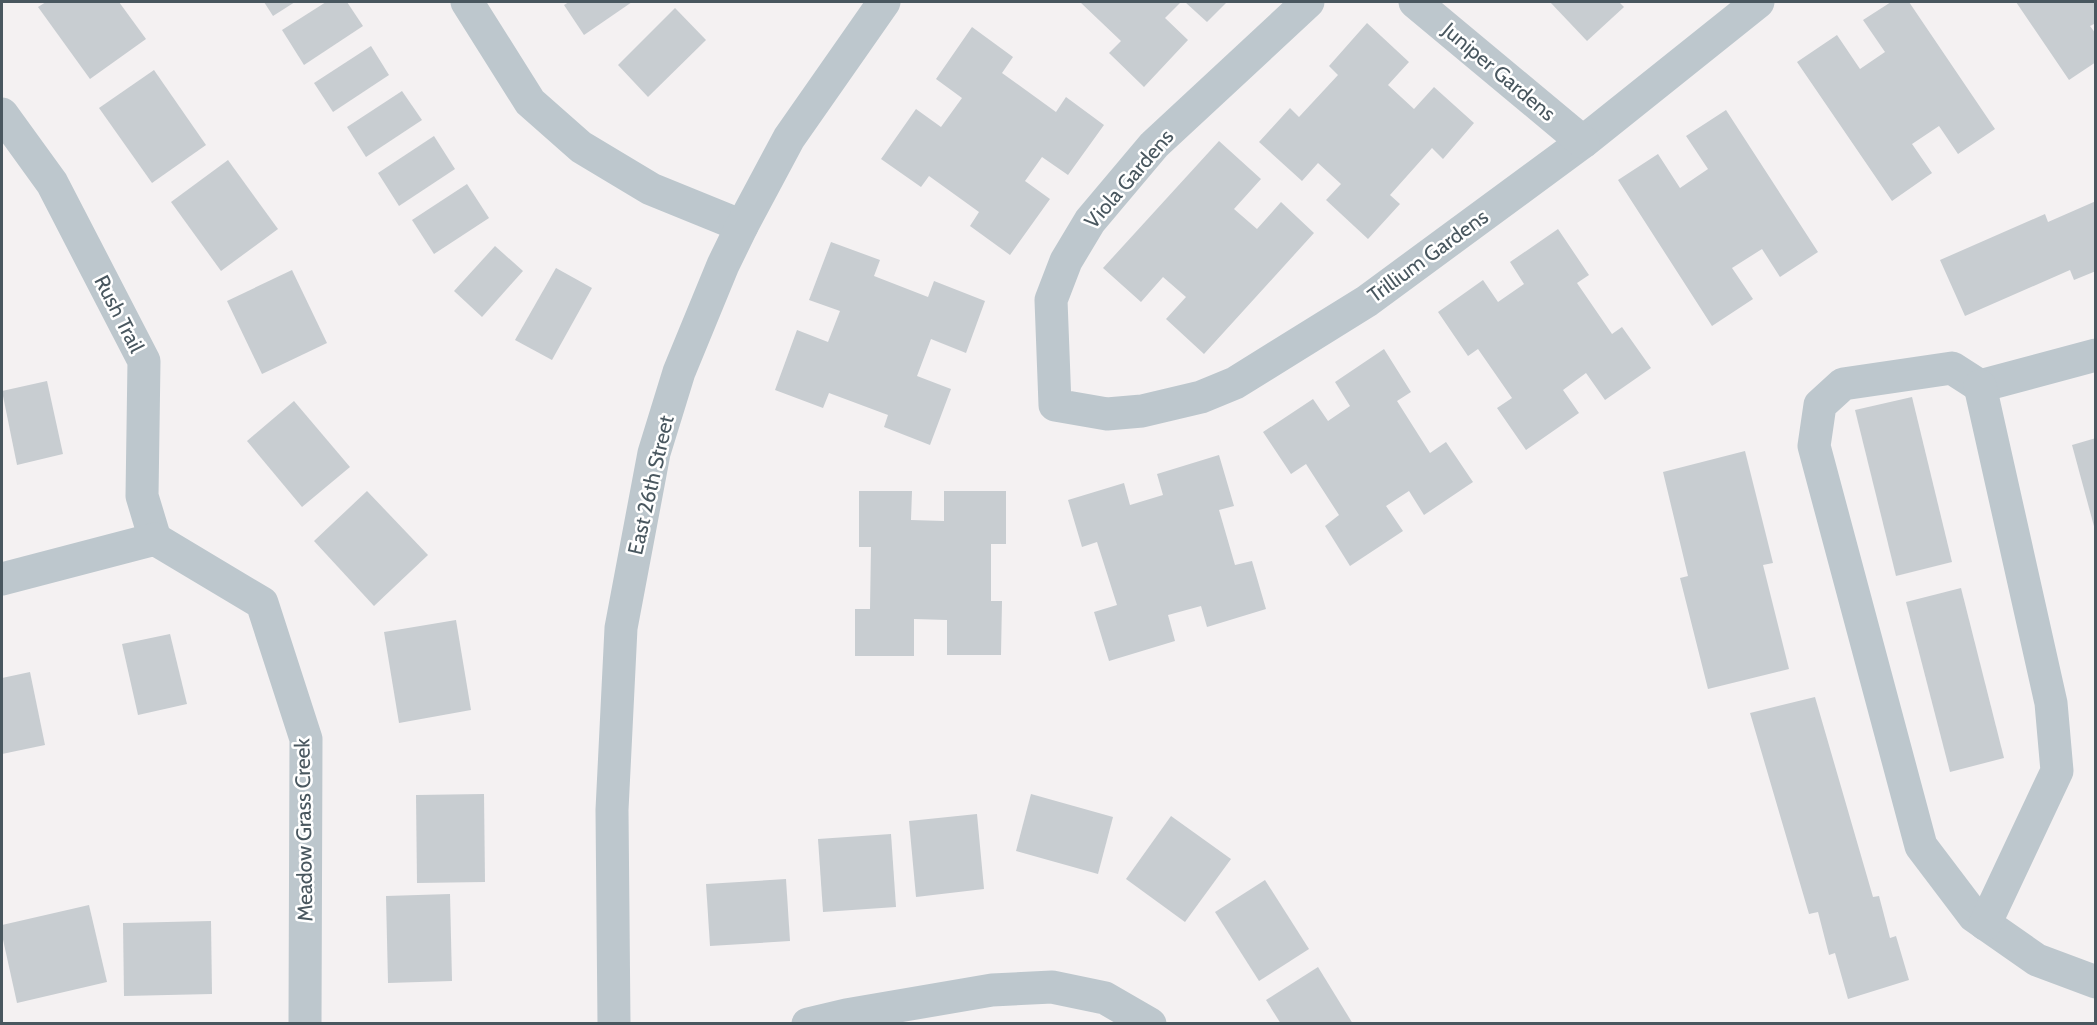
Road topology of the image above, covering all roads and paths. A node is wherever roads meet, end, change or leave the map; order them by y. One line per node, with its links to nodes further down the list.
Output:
1 (467, 2): 8 (street)
2 (884, 2): 8 (street, East 26th Street)
3 (1308, 2): 11 (street, Viola Gardens)
4 (1415, 2): 7 (street, Juniper Gardens)
5 (1758, 2): 7 (street, Trillium Gardens)
6 (2, 114): 12 (street, Rush Trail)
7 (1583, 142): 11 (street, Trillium Gardens)
8 (742, 226): 18 (street, East 26th Street)
9 (2096, 355): 10 (street)
10 (1980, 386): 14 (street); 14 (street)
11 (1055, 405)
12 (155, 539): 13 (street); 17 (street, Meadow Grass Creek)
13 (2, 579)
14 (1985, 924): 15 (street)
15 (2096, 982)
16 (846, 1019): 19 (street); 20 (street)
17 (305, 1023)
18 (614, 1023)
19 (808, 1023)
20 (1150, 1023)

